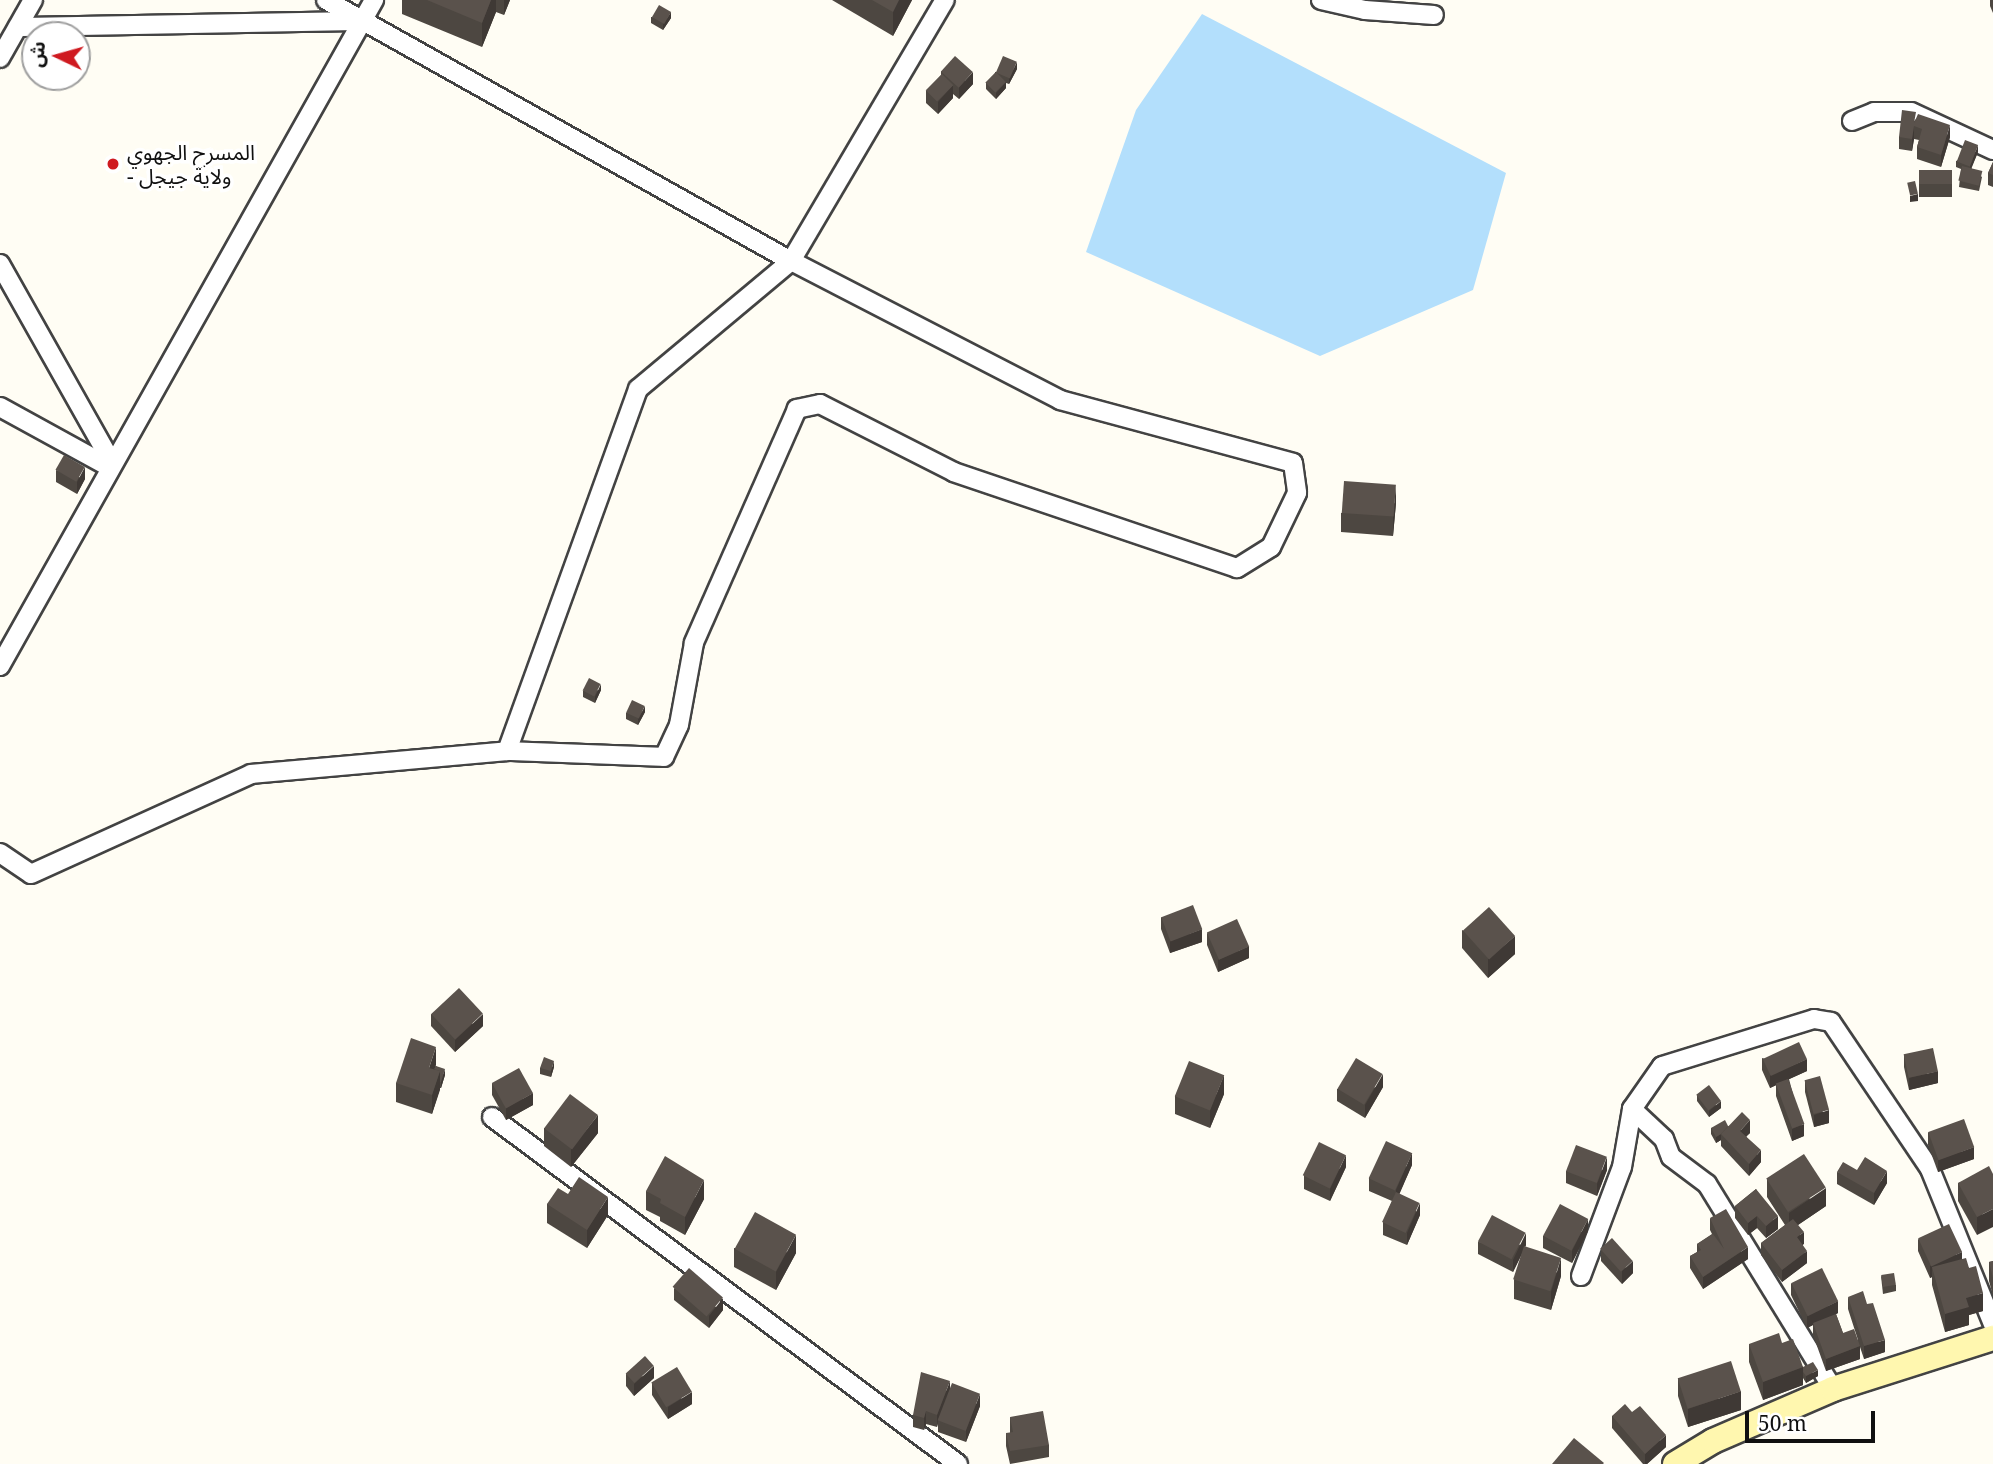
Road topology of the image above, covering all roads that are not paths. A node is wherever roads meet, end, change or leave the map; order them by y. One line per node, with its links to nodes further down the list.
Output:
1 (33, 0): 8 (street)
2 (326, 0): 7 (street)
3 (373, 0): 7 (street)
4 (946, 0): 12 (street)
5 (1321, 0): 6 (street)
6 (1434, 15)
7 (362, 21): 8 (street); 12 (street); 15 (street)
8 (9, 32): 9 (street)
9 (0, 58)
10 (1852, 121): 11 (street)
11 (1993, 150)
12 (791, 261): 17 (street); 17 (street)
13 (0, 264): 15 (street)
14 (0, 407): 15 (street)
15 (111, 465): 16 (street)
16 (0, 666)
17 (507, 751): 18 (street)
18 (0, 853)
19 (1632, 1109): 21 (street); 22 (street); 24 (street)
20 (492, 1117): 25 (street)
21 (1581, 1276)
22 (1993, 1324)
23 (1993, 1338): 24 (main road)
24 (1833, 1389): 26 (main road)
25 (958, 1464)
26 (1675, 1464)

